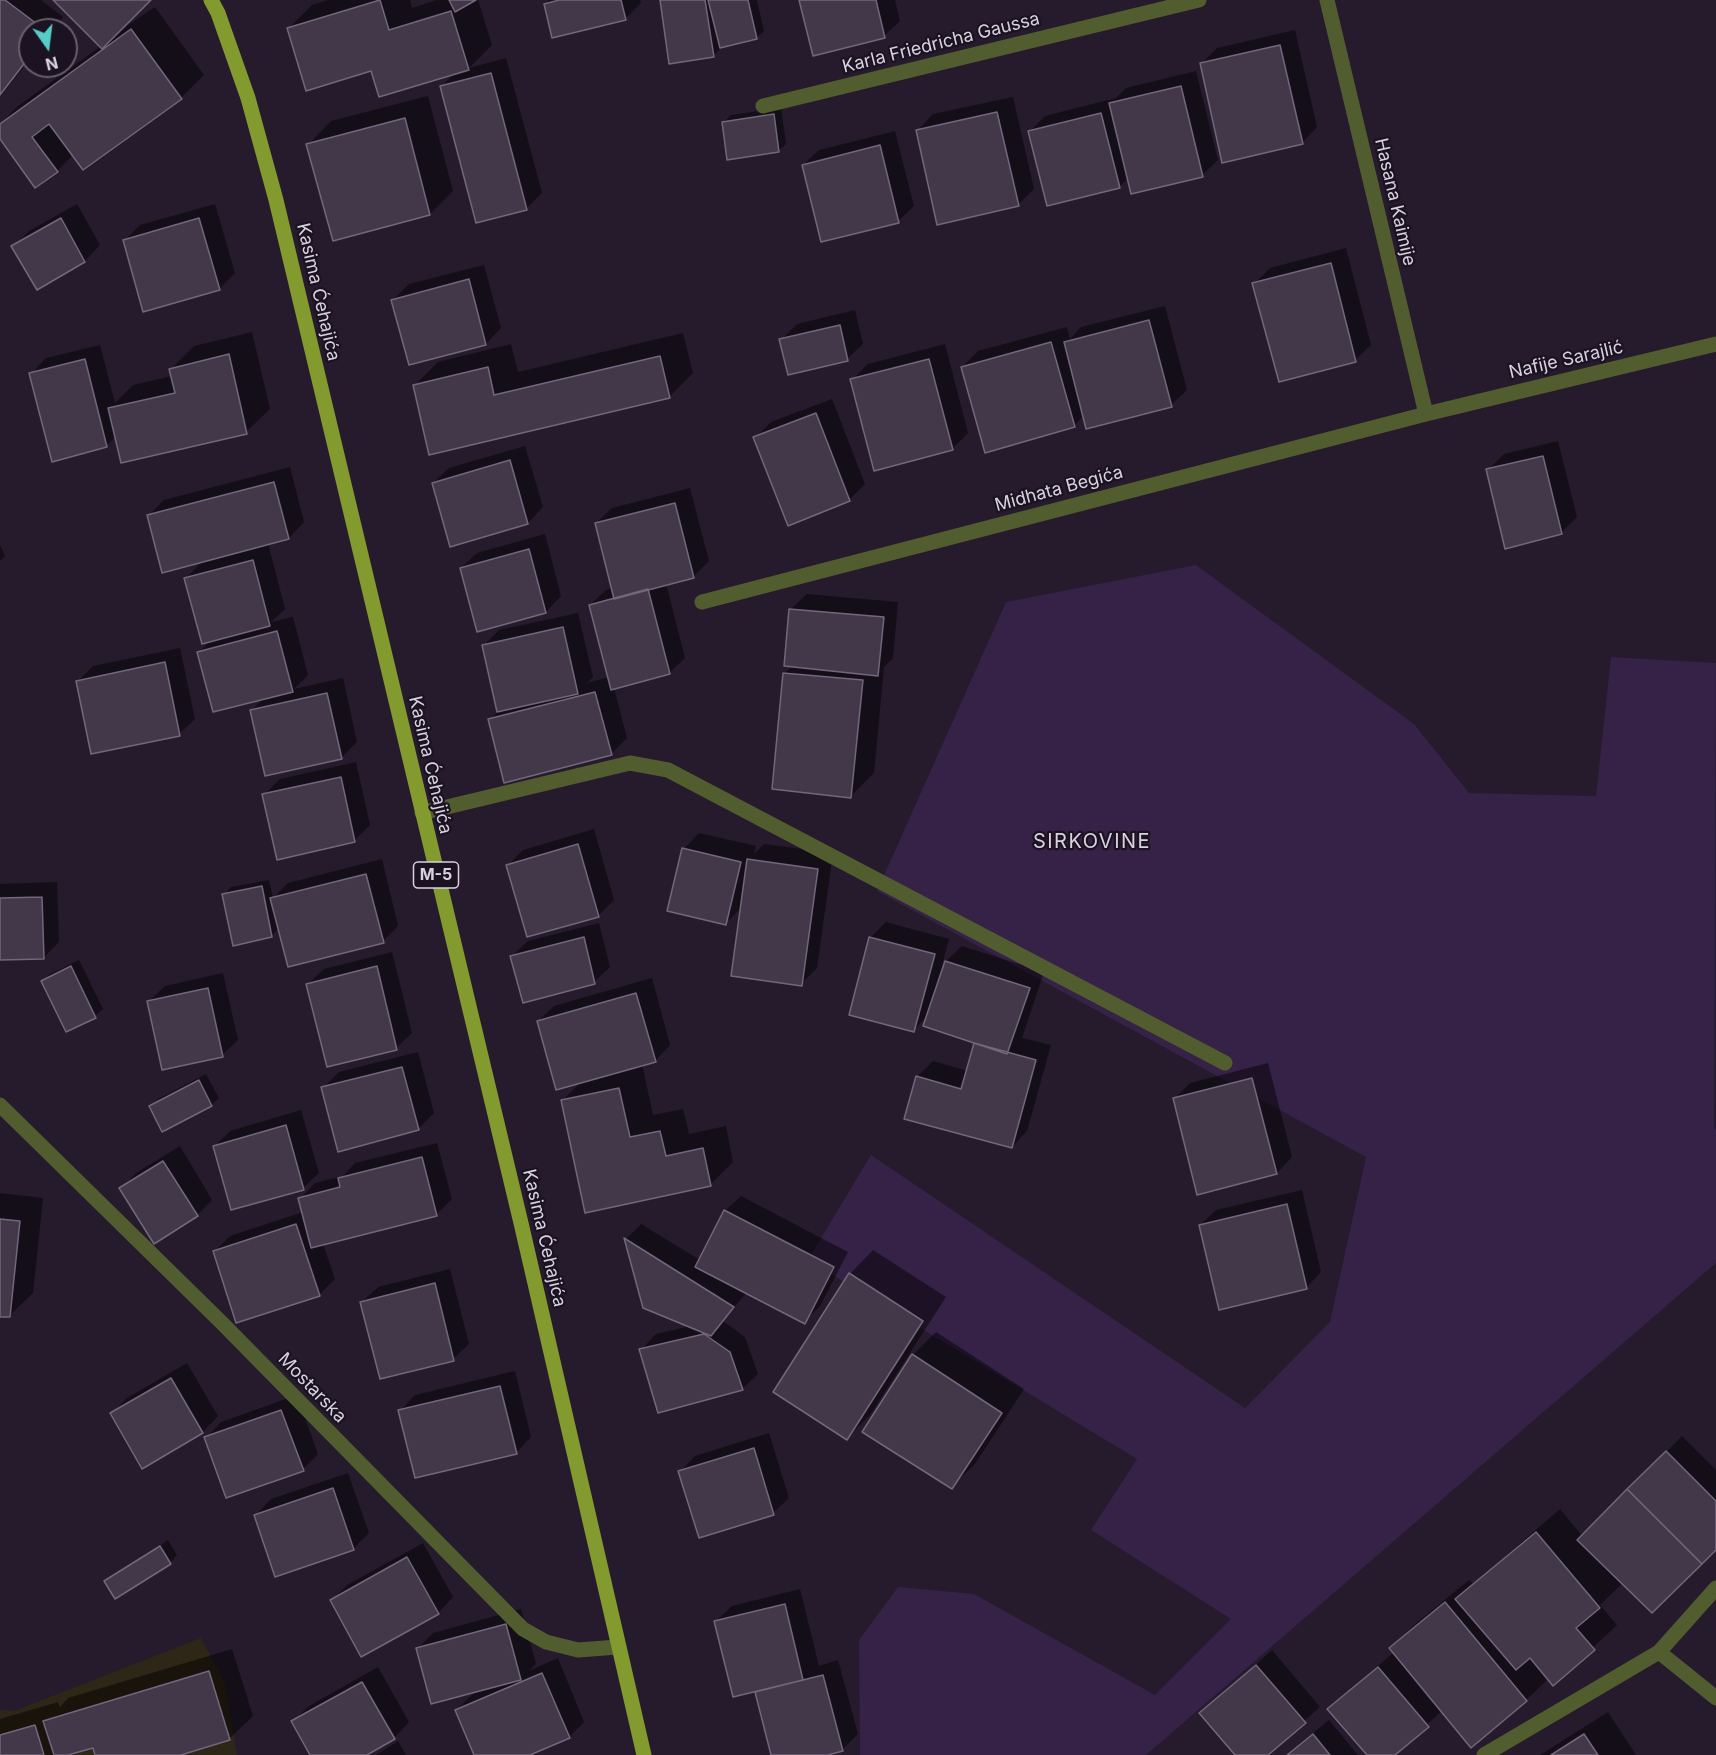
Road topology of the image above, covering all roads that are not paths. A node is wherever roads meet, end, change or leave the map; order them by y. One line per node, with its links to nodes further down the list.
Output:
1 (211, 0): 8 (main road, Kasima Ćehajića / M-5)
2 (1199, 0): 4 (street, Karla Friedricha Gaussa)
3 (1327, 0): 6 (street, Hasana Kaimije)
4 (763, 106)
5 (1716, 344): 6 (street, Nafije Sarajlić)
6 (1426, 414): 7 (street, Midhata Begića)
7 (702, 602)
8 (422, 813): 9 (street); 12 (main road, Kasima Ćehajića / M-5)
9 (1225, 1063)
10 (0, 1105): 12 (street, Mostarska)
11 (1716, 1588): 13 (street)
12 (618, 1647): 15 (main road, Kasima Ćehajića / M-5)
13 (1659, 1652): 14 (street); 16 (street)
14 (1716, 1698)
15 (644, 1755)
16 (1484, 1755)

